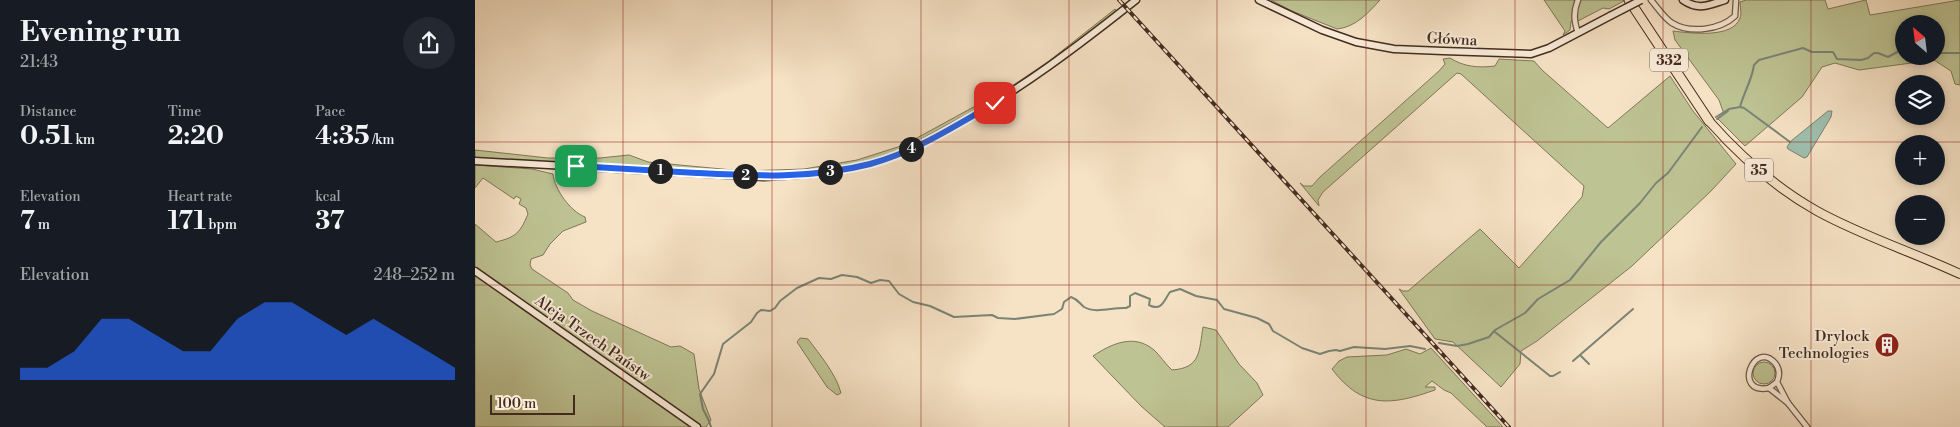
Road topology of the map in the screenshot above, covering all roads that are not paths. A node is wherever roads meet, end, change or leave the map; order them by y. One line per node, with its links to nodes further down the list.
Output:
1 (1135, 0): 12 (street)
2 (1259, 0): 10 (street, Główna)
3 (1578, 0): 10 (street)
4 (1629, 0): 11 (highway, 332)
5 (1641, 0): 10 (street, Główna, bridge)
6 (1651, 0): 9 (street)
7 (1683, 0): 8 (street)
8 (1725, 0)
9 (1736, 0)
10 (1578, 33)
11 (1709, 121): 14 (main road, 35)
12 (475, 161)
13 (475, 271): 18 (street, Aleja Trzech Państw)
14 (1960, 274)
15 (1777, 382): 16 (street); 16 (street); 17 (street)
16 (1769, 388): 17 (street)
17 (1787, 403): 19 (street)
18 (697, 427)
19 (1807, 427)

